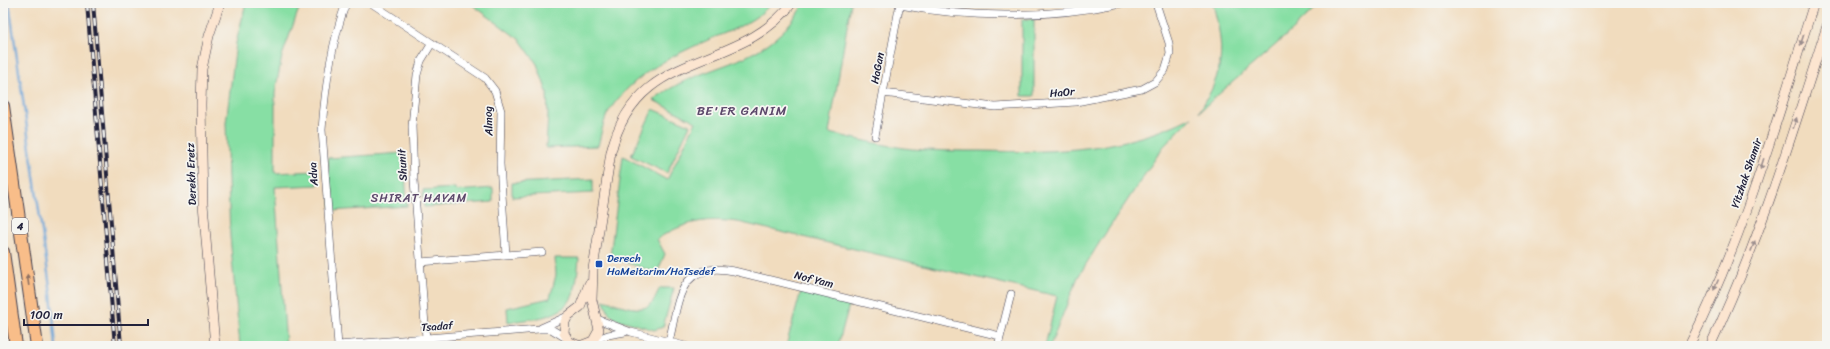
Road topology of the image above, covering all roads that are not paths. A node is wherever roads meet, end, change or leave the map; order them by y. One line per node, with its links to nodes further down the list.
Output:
1 (220, 3): 32 (main road, Derekh Eretz)
2 (346, 3): 29 (street, Adva)
3 (370, 3): 10 (street, Almog)
4 (792, 3): 18 (main road)
5 (1122, 3): 8 (street)
6 (1156, 3): 11 (street, HaOr)
7 (1814, 3): 35 (main road, Yitzhak Shamir, one-way to 35)
8 (900, 4): 11 (street, HaGan)
9 (1827, 26): 36 (main road, one-way to 9)
10 (432, 43): 16 (street, Almog); 17 (street, Shunit)
11 (883, 93): 13 (street, HaGan)
12 (3, 106): 31 (highway, 4, one-way to 12)
13 (875, 136)
14 (3, 252): 30 (highway)
15 (542, 252): 16 (street)
16 (506, 255): 17 (street)
17 (420, 262): 25 (street, Shunit)
18 (593, 269): 20 (main road); 21 (main road)
19 (1011, 294): 24 (street)
20 (572, 314): 21 (main road); 22 (street, Tsadaf); 26 (main road)
21 (596, 318): 23 (street); 27 (main road)
22 (539, 329): 25 (street, Tsadaf); 26 (street, Tsadaf)
23 (631, 332): 27 (street); 28 (street)
24 (1000, 336): 28 (street, Nof Yam); 34 (street)
25 (426, 338): 29 (street, Tsadaf)
26 (569, 342): 27 (main road)
27 (593, 342)
28 (669, 342): 33 (street)
29 (338, 345)
30 (16, 346)
31 (37, 346)
32 (215, 346)
33 (685, 346)
34 (998, 346)
35 (1688, 346)
36 (1710, 346)

